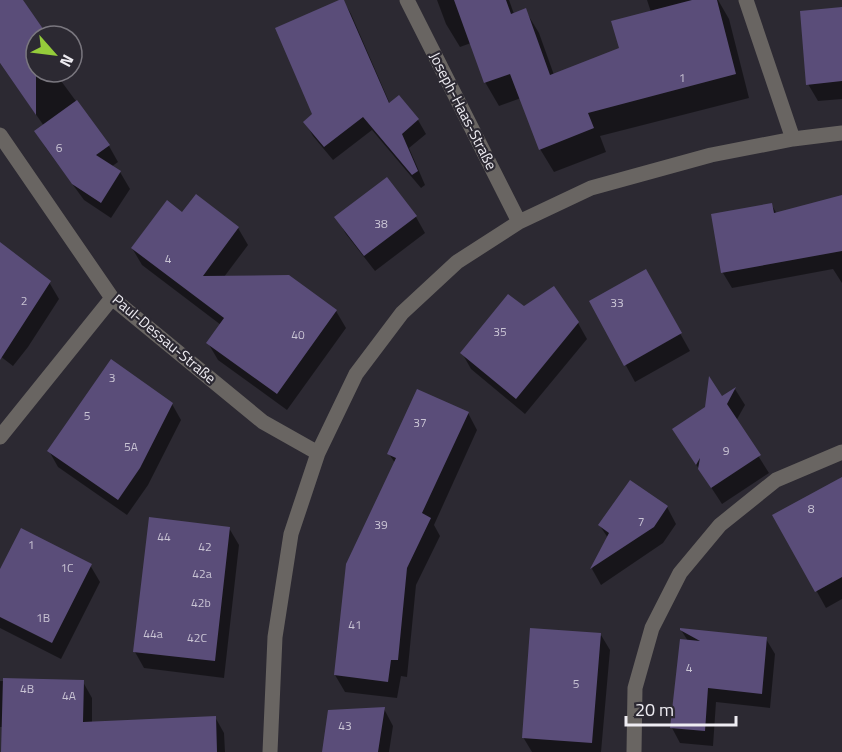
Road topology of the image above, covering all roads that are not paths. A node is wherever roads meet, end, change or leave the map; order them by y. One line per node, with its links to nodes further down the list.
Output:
1 (407, 0): 6 (street, Joseph-Haas-Straße)
2 (746, 0): 5 (street)
3 (842, 134): 5 (street)
4 (0, 135): 7 (street, Paul-Dessau-Straße)
5 (793, 139): 6 (street)
6 (519, 222): 10 (street)
7 (112, 298): 8 (street); 10 (street, Paul-Dessau-Straße)
8 (0, 437)
9 (842, 452): 12 (street)
10 (318, 453): 11 (street)
11 (270, 752)
12 (634, 752)

